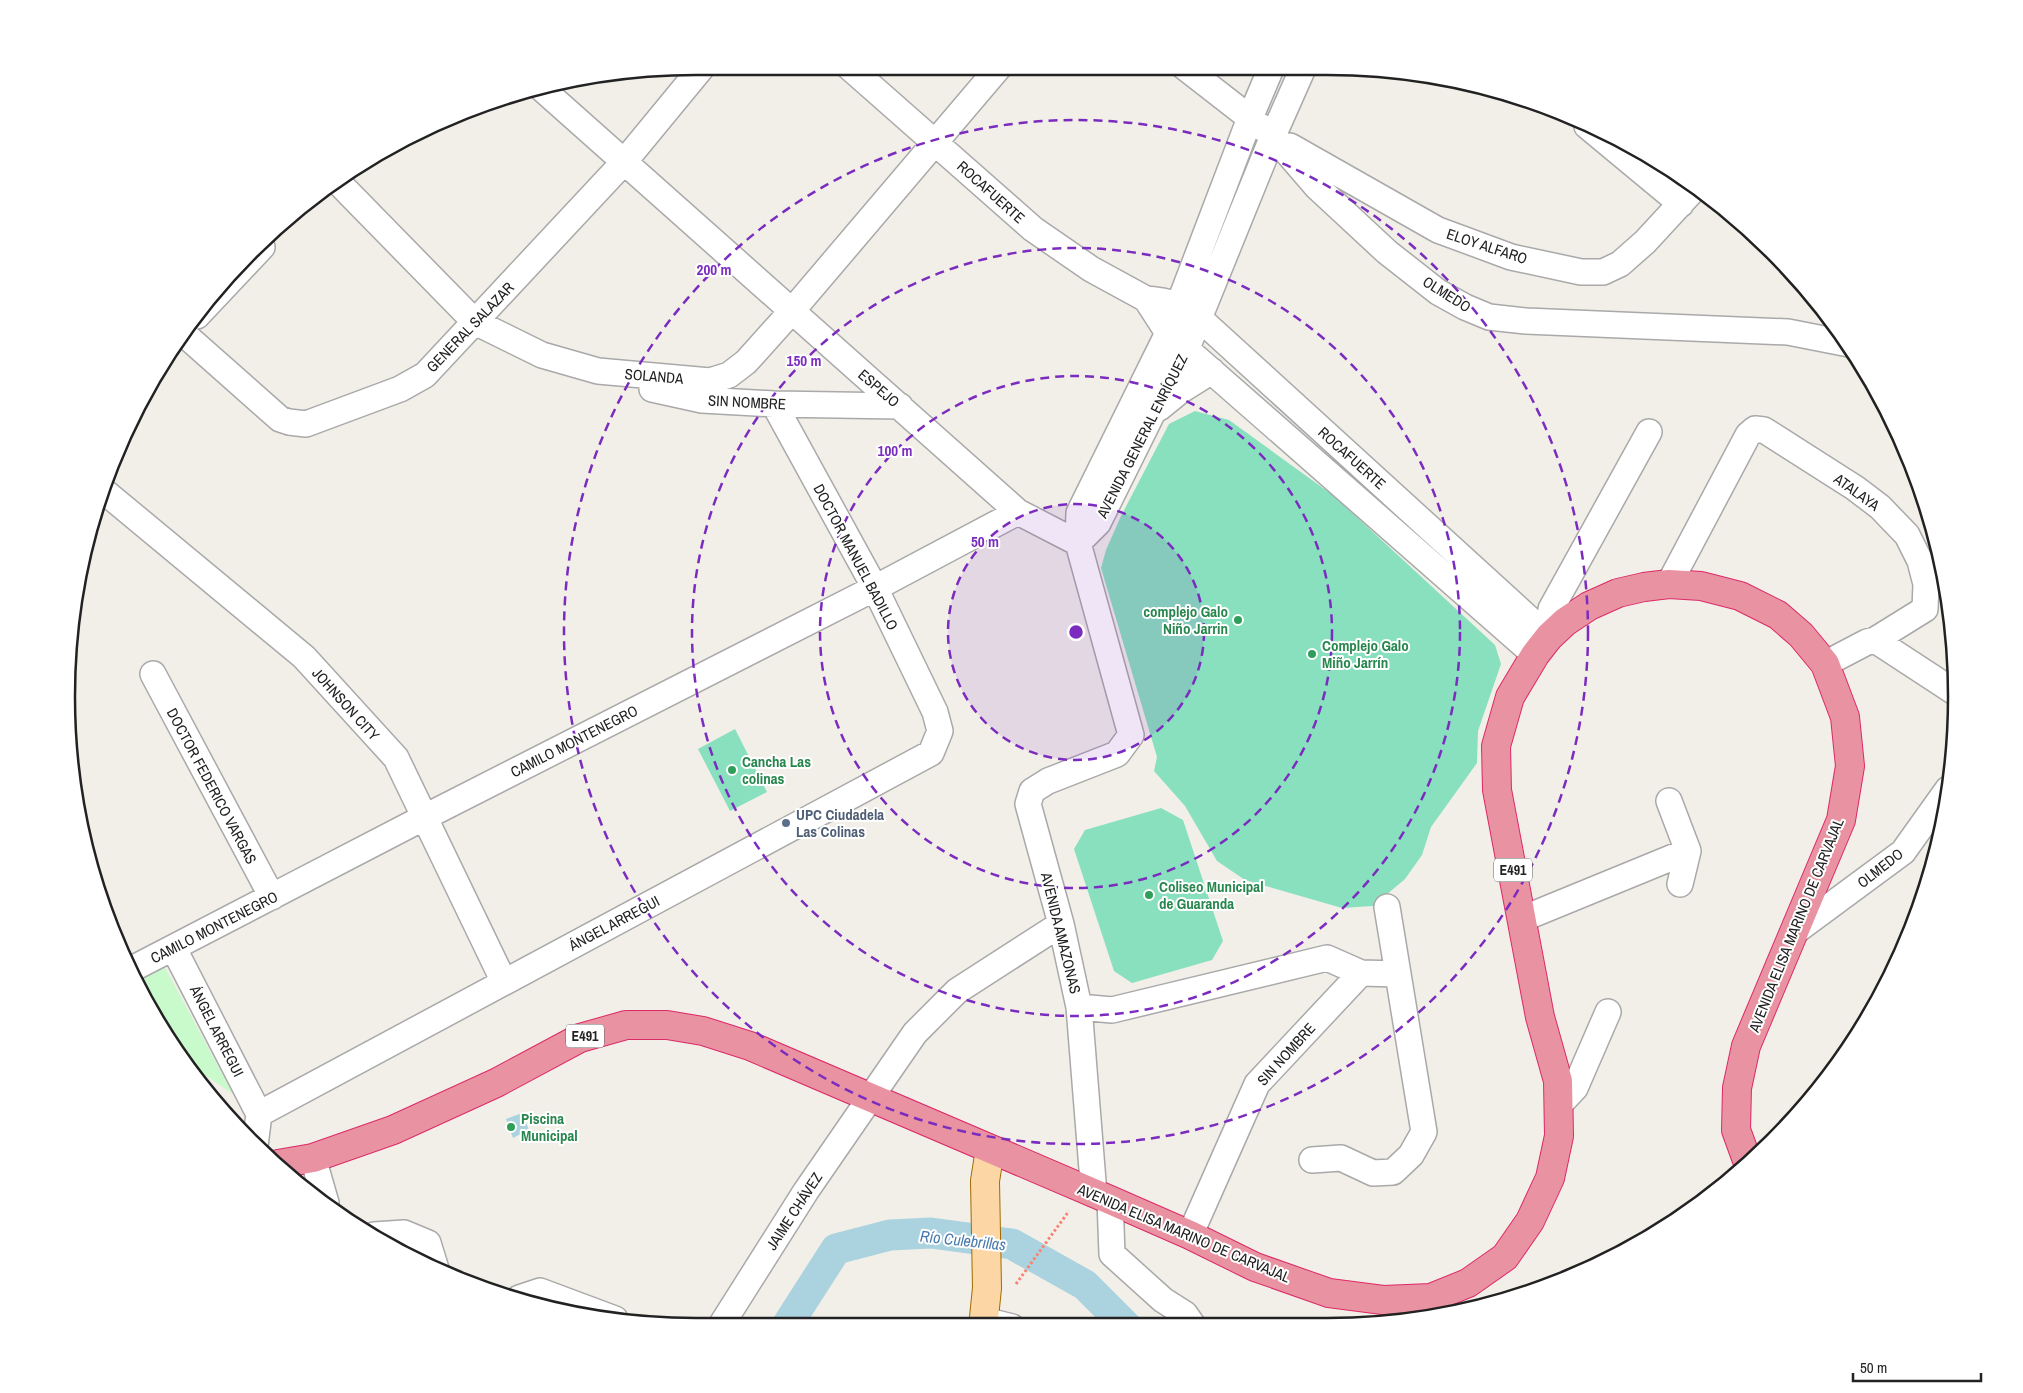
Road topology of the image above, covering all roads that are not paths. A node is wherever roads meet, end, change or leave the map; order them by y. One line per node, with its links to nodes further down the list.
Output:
1 (696, 75): 12 (street, GENERAL SALAZAR)
2 (858, 75): 10 (street, ROCAFUERTE)
3 (992, 75): 10 (street, SOLANDA)
4 (1195, 75): 8 (street, OLMEDO)
5 (1268, 75): 8 (street, AVENIDA GENERAL ENRÍQUEZ)
6 (1300, 75): 9 (street, AVENIDA GENERAL ENRÍQUEZ)
7 (547, 93): 12 (street, ESPEJO)
8 (1250, 118): 9 (street, OLMEDO); 16 (street, AVENIDA GENERAL ENRÍQUEZ)
9 (1273, 136): 14 (street, ELOY ALFARO); 16 (street, AVENIDA GENERAL ENRÍQUEZ); 21 (street, OLMEDO)
10 (935, 142): 15 (street, ROCAFUERTE); 17 (street, SOLANDA)
11 (1618, 148): 14 (street)
12 (624, 162): 17 (street, ESPEJO); 18 (street, GENERAL SALAZAR)
13 (342, 187): 18 (street, SOLANDA)
14 (1687, 197)
15 (1146, 299): 16 (street, ROCAFUERTE); 20 (street, ROCAFUERTE)
16 (1189, 311): 20 (street, AVENIDA GENERAL ENRÍQUEZ); 34 (street, ROCAFUERTE)
17 (791, 312): 22 (street, SOLANDA); 25 (street, ESPEJO)
18 (475, 322): 19 (street, GENERAL SALAZAR); 22 (street, SOLANDA)
19 (189, 338)
20 (1178, 340): 23 (street, ROCAFUERTE); 26 (street, AVENIDA GENERAL ENRÍQUEZ); 30 (street, AVENIDA GENERAL ENRÍQUEZ)
21 (1837, 342)
22 (598, 371): 24 (street, SIN NOMBRE)
23 (1212, 371): 26 (street); 34 (street, ROCAFUERTE)
24 (774, 404): 25 (street, SIN NOMBRE); 32 (street, DOCTOR MANUEL BADILLO)
25 (900, 406): 29 (street, ESPEJO)
26 (1152, 414): 30 (street, AVENIDA GENERAL ENRÍQUEZ)
27 (1649, 432): 34 (street)
28 (108, 496): 41 (street, JOHNSON CITY)
29 (1018, 512): 30 (street, ESPEJO); 32 (street, CAMILO MONTENEGRO)
30 (1078, 543): 47 (street, AVENIDA AMAZONAS)
31 (1670, 584): 33 (street, ATALAYA); 34 (highway, AVENIDA ELISA MARINO DE CARVAJAL / E491); 35 (highway, AVENIDA ELISA MARINO DE CARVAJAL / E491)
32 (875, 588): 38 (street, DOCTOR MANUEL BADILLO); 41 (street, CAMILO MONTENEGRO)
33 (1875, 640): 35 (street); 37 (street)
34 (1542, 646): 46 (highway, AVENIDA ELISA MARINO DE CARVAJAL / E491)
35 (1825, 664): 48 (highway, AVENIDA ELISA MARINO DE CARVAJAL / E491)
36 (153, 674): 44 (street, DOCTOR FEDERICO VARGAS)
37 (1948, 688)
38 (935, 712): 53 (street, ÁNGEL ARREGUI)
39 (1669, 801): 42 (street)
40 (1939, 802): 48 (street, OLMEDO)
41 (423, 818): 44 (street, CAMILO MONTENEGRO); 53 (street, JOHNSON CITY)
42 (1688, 850): 43 (street); 46 (street)
43 (1680, 884)
44 (272, 898): 49 (street, CAMILO MONTENEGRO)
45 (1387, 907): 52 (street)
46 (1522, 919): 57 (highway, AVENIDA ELISA MARINO DE CARVAJAL / E491)
47 (1061, 924): 54 (street, AVENIDA AMAZONAS); 56 (street, JAIME CHÁVEZ)
48 (1796, 931): 61 (highway, AVENIDA ELISA MARINO DE CARVAJAL / E491)
49 (174, 949): 50 (street, CAMILO MONTENEGRO); 58 (street, ÁNGEL ARREGUI)
50 (137, 967)
51 (1361, 973): 52 (street); 54 (street); 68 (street, SIN NOMBRE)
52 (1398, 974): 63 (street)
53 (504, 982): 58 (street, ÁNGEL ARREGUI)
54 (1079, 1007): 66 (street, AVENIDA AMAZONAS)
55 (1608, 1012): 57 (street)
56 (870, 1097): 60 (highway, AVENIDA ELISA MARINO DE CARVAJAL / E491); 62 (highway, AVENIDA ELISA MARINO DE CARVAJAL / E491); 72 (street, JAIME CHÁVEZ)
57 (1560, 1104): 68 (highway, AVENIDA ELISA MARINO DE CARVAJAL / E491)
58 (259, 1114): 59 (street)
59 (253, 1131)
60 (990, 1150): 66 (highway, AVENIDA ELISA MARINO DE CARVAJAL / E491); 73 (main road)
61 (1745, 1155)
62 (312, 1158): 64 (highway, E491); 65 (street)
63 (1312, 1160)
64 (286, 1163)
65 (323, 1193)
66 (1102, 1197): 68 (highway, AVENIDA ELISA MARINO DE CARVAJAL / E491); 74 (street, AVENIDA AMAZONAS)
67 (385, 1234): 69 (street)
68 (1190, 1236)
69 (433, 1259)
70 (529, 1295): 71 (street)
71 (585, 1308)
72 (726, 1318)
73 (984, 1318)
74 (1187, 1318)

